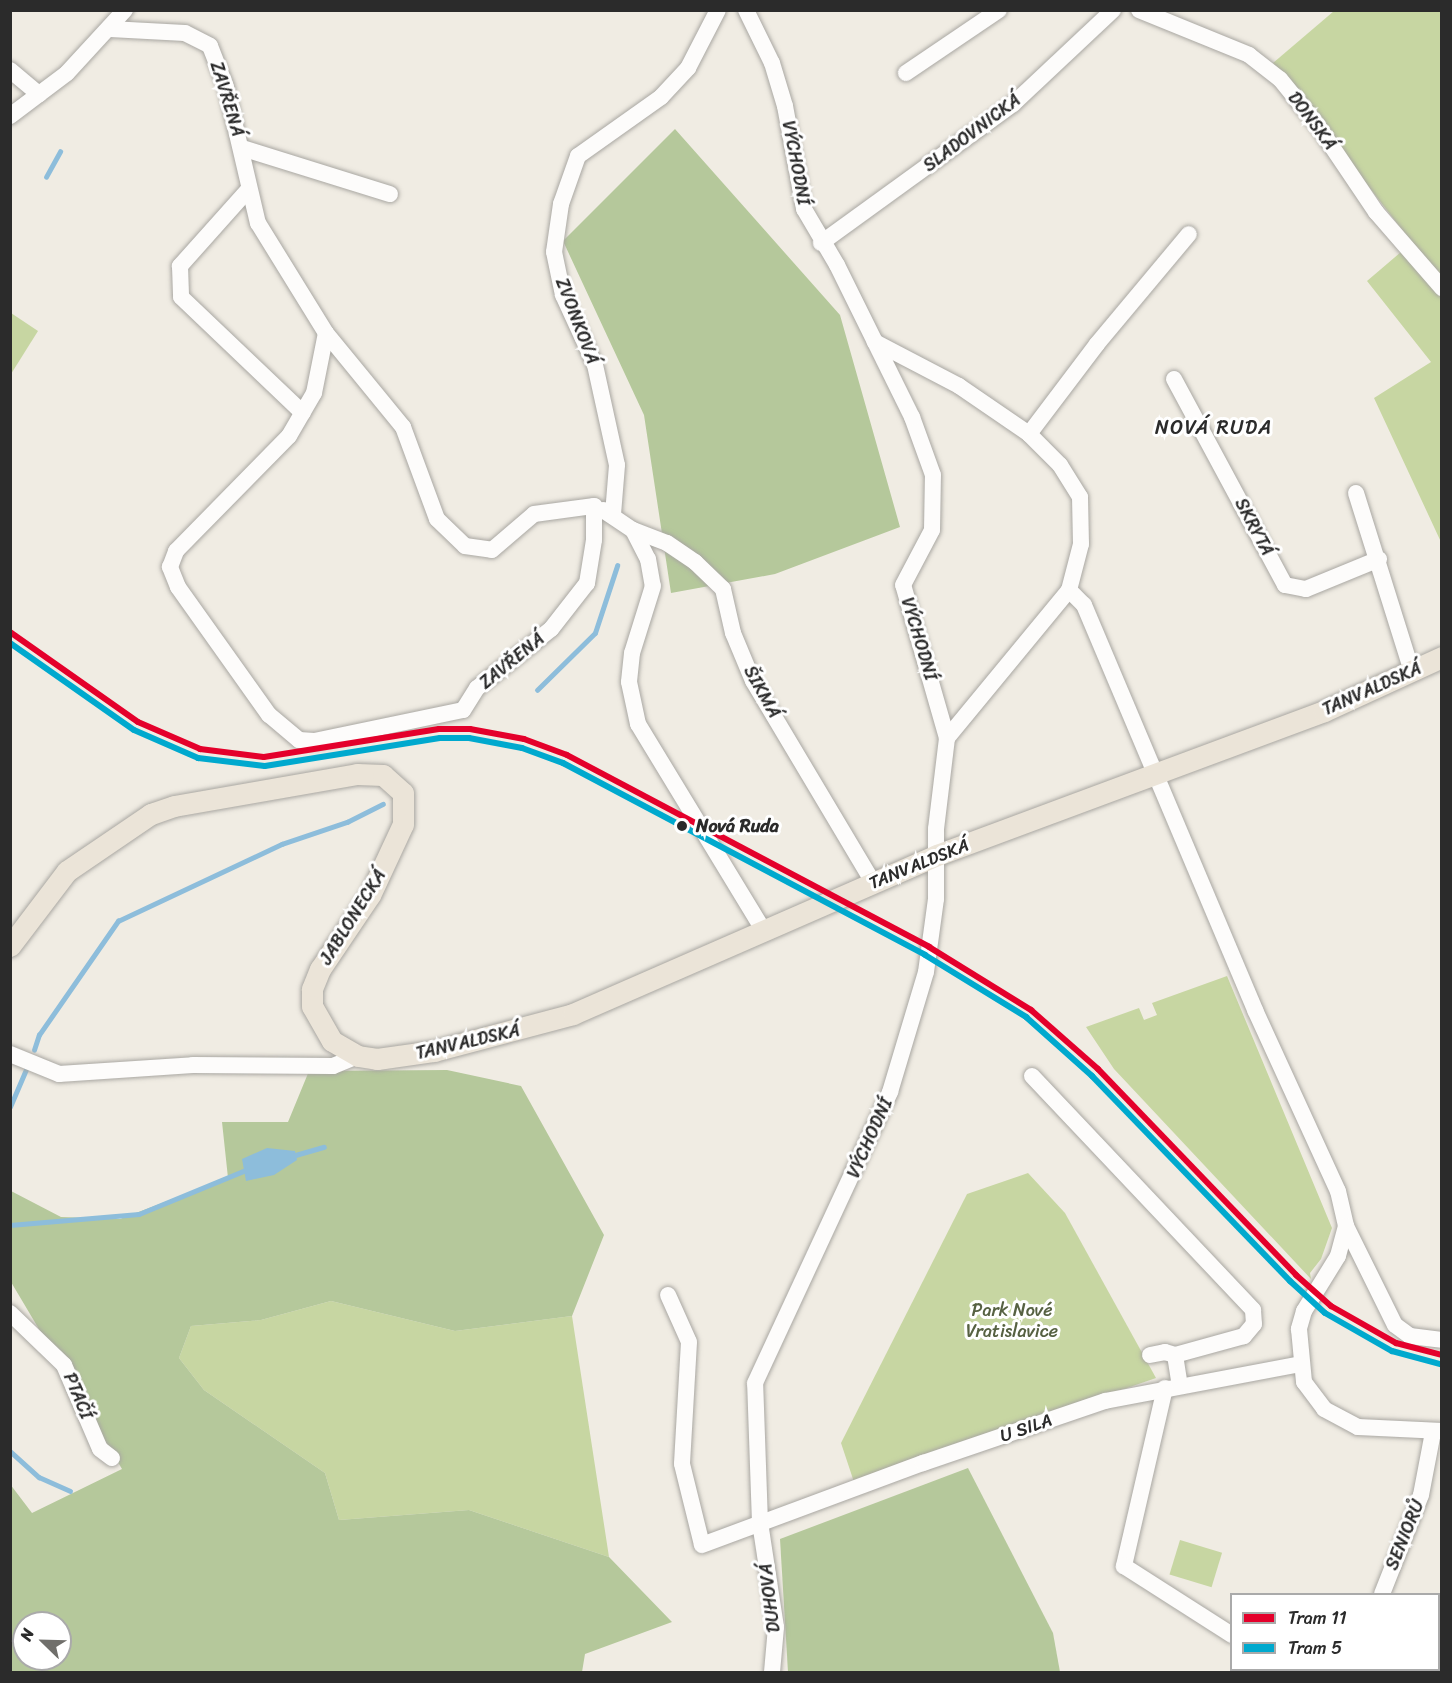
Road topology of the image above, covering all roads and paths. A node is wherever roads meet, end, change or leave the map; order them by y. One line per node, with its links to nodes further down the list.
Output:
1 (126, 10): 7 (street)
2 (718, 10): 25 (street, ZVONKOVÁ)
3 (746, 10): 16 (street, VÝCHODNÍ)
4 (999, 10): 9 (street)
5 (1113, 10): 16 (street, SLADOVNICKÁ)
6 (1139, 10): 17 (street, DONSKÁ)
7 (110, 29): 10 (street); 12 (street, ZAVŘENÁ)
8 (10, 70): 10 (street)
9 (906, 73)
10 (39, 94): 11 (street)
11 (10, 116)
12 (242, 148): 13 (street, ZAVŘENÁ); 14 (street, ZAVŘENÁ)
13 (247, 191): 18 (street, ZAVŘENÁ); 21 (street)
14 (390, 194)
15 (1189, 234): 22 (street)
16 (821, 243): 19 (street, VÝCHODNÍ)
17 (1442, 288)
18 (326, 333): 21 (street, ZAVŘENÁ); 24 (street, ZAVŘENÁ)
19 (875, 342): 22 (street); 31 (street, VÝCHODNÍ)
20 (1174, 379): 27 (street, SKRYTÁ)
21 (303, 413): 24 (street, ZAVŘENÁ)
22 (1029, 434): 28 (street)
23 (1356, 493): 27 (street)
24 (594, 506): 25 (street)
25 (613, 514): 26 (street)
26 (633, 530): 34 (street, ŠIKMÁ); 35 (street)
27 (1379, 559): 30 (street)
28 (1069, 590): 31 (street); 32 (street)
29 (1442, 657): 30 (main road, TANVALDSKÁ)
30 (1412, 672): 32 (main road, TANVALDSKÁ)
31 (947, 738): 33 (street, VÝCHODNÍ)
32 (1155, 775): 33 (main road, TANVALDSKÁ); 40 (street)
33 (937, 855): 34 (main road, TANVALDSKÁ); 50 (street, VÝCHODNÍ)
34 (873, 882): 35 (main road, TANVALDSKÁ)
35 (764, 932): 38 (main road, TANVALDSKÁ)
36 (10, 946): 38 (main road, JABLONECKÁ)
37 (10, 1054): 38 (street)
38 (358, 1056)
39 (1032, 1076): 45 (street)
40 (1346, 1226): 43 (street); 46 (street, SENIORŮ)
41 (668, 1295): 50 (street, U SILA)
42 (10, 1313): 49 (street, PTAČÍ)
43 (1442, 1340)
44 (1150, 1355): 45 (street)
45 (1175, 1355): 47 (street)
46 (1300, 1364): 47 (street, U SILA); 48 (street, SENIORŮ)
47 (1173, 1387): 50 (street, U SILA); 52 (street)
48 (1437, 1431): 51 (street, SENIORŮ)
49 (112, 1458)
50 (760, 1523): 53 (street, DUHOVÁ)
51 (1382, 1593)
52 (1230, 1634)
53 (772, 1672)

